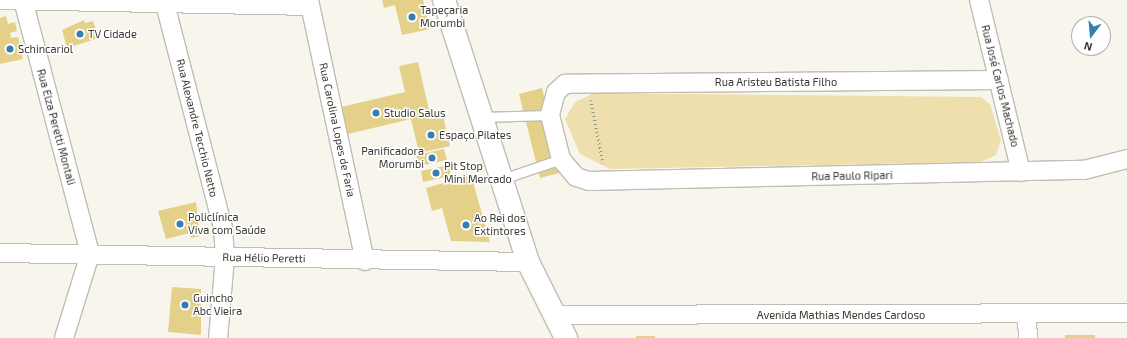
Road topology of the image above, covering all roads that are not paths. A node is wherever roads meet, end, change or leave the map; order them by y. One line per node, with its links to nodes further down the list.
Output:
1 (0, 0): 2 (street)
2 (23, 0): 5 (street); 15 (street, Rua Elza Peretti Montali)
3 (444, 0): 9 (street)
4 (979, 0): 7 (street, Rua José Carlos Machado)
5 (165, 2): 6 (street); 16 (street, Rua Alexandre Tecchio Netto)
6 (310, 3): 17 (street, Rua Carolina Lopes de Faria)
7 (999, 80): 8 (street, Rua Aristeu Batista Filho); 12 (street, Rua José Carlos Machado)
8 (550, 115): 9 (lane); 10 (street)
9 (479, 117): 13 (street)
10 (561, 159): 12 (street, Rua Paulo Ripari); 13 (lane)
11 (1127, 159): 12 (street, Rua Paulo Ripari)
12 (1021, 172)
13 (500, 180): 18 (street)
14 (0, 253): 15 (street, Rua Hélio Peretti)
15 (90, 254): 16 (street, Rua Hélio Peretti); 22 (street)
16 (225, 258): 17 (street, Rua Hélio Peretti); 23 (street, Rua Alexandre Tecchio Netto)
17 (365, 261): 18 (street, Rua Hélio Peretti)
18 (528, 262): 21 (street)
19 (1127, 313): 20 (street, Avenida Mathias Mendes Cardoso)
20 (1027, 314): 21 (street, Avenida Mathias Mendes Cardoso); 25 (street)
21 (555, 315): 24 (street)
22 (64, 338)
23 (218, 338)
24 (566, 338)
25 (1028, 338)

